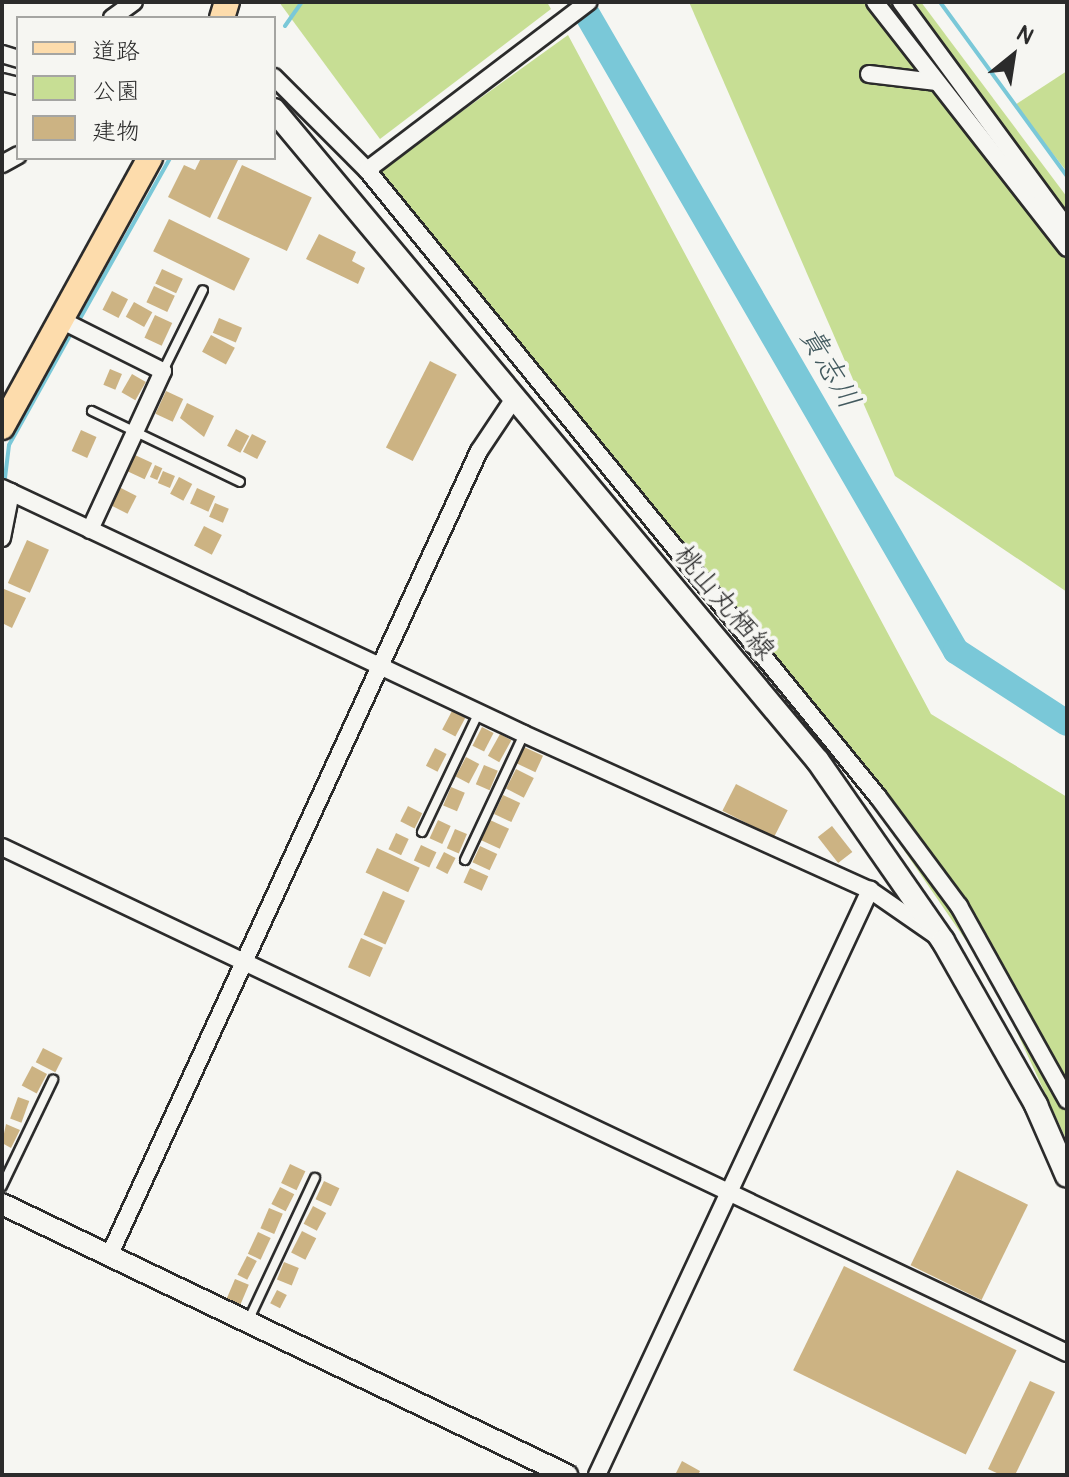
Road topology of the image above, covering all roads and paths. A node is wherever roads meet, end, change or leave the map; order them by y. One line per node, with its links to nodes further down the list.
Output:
1 (134, 2): 5 (street)
2 (588, 2): 13 (street)
3 (875, 2): 9 (street)
4 (901, 2): 14 (street)
5 (115, 16)
6 (276, 66): 10 (street)
7 (869, 74): 9 (street)
8 (276, 79): 10 (street)
9 (935, 82): 15 (street)
10 (303, 102): 13 (street)
11 (276, 112): 19 (main road, 桃山丸栖線)
12 (149, 160): 17 (main road)
13 (367, 170): 37 (street)
14 (1067, 228)
15 (1067, 248)
16 (203, 290): 18 (lane)
17 (61, 320): 18 (street); 21 (main road)
18 (163, 371): 22 (street)
19 (513, 400): 27 (street); 34 (main road, 桃山丸栖線)
20 (92, 411): 22 (lane)
21 (2, 427)
22 (135, 431): 23 (lane); 25 (street)
23 (240, 482)
24 (6, 490): 25 (street); 26 (street)
25 (90, 530): 27 (street)
26 (2, 538)
27 (384, 665): 28 (street); 35 (street)
28 (480, 711): 29 (street); 30 (lane)
29 (524, 734): 32 (lane); 33 (street)
30 (422, 832)
31 (2, 847): 35 (street)
32 (465, 860)
33 (870, 890): 34 (street); 41 (street)
34 (943, 941): 38 (main road, 桃山丸栖線)
35 (248, 960): 41 (street); 43 (street)
36 (53, 1080): 40 (lane)
37 (1067, 1100)
38 (1067, 1176)
39 (315, 1178): 44 (lane)
40 (2, 1186)
41 (730, 1189): 45 (street); 47 (street)
42 (2, 1204): 43 (street)
43 (109, 1256): 44 (street)
44 (248, 1321): 46 (street)
45 (1067, 1353)
46 (567, 1475)
47 (597, 1475)

